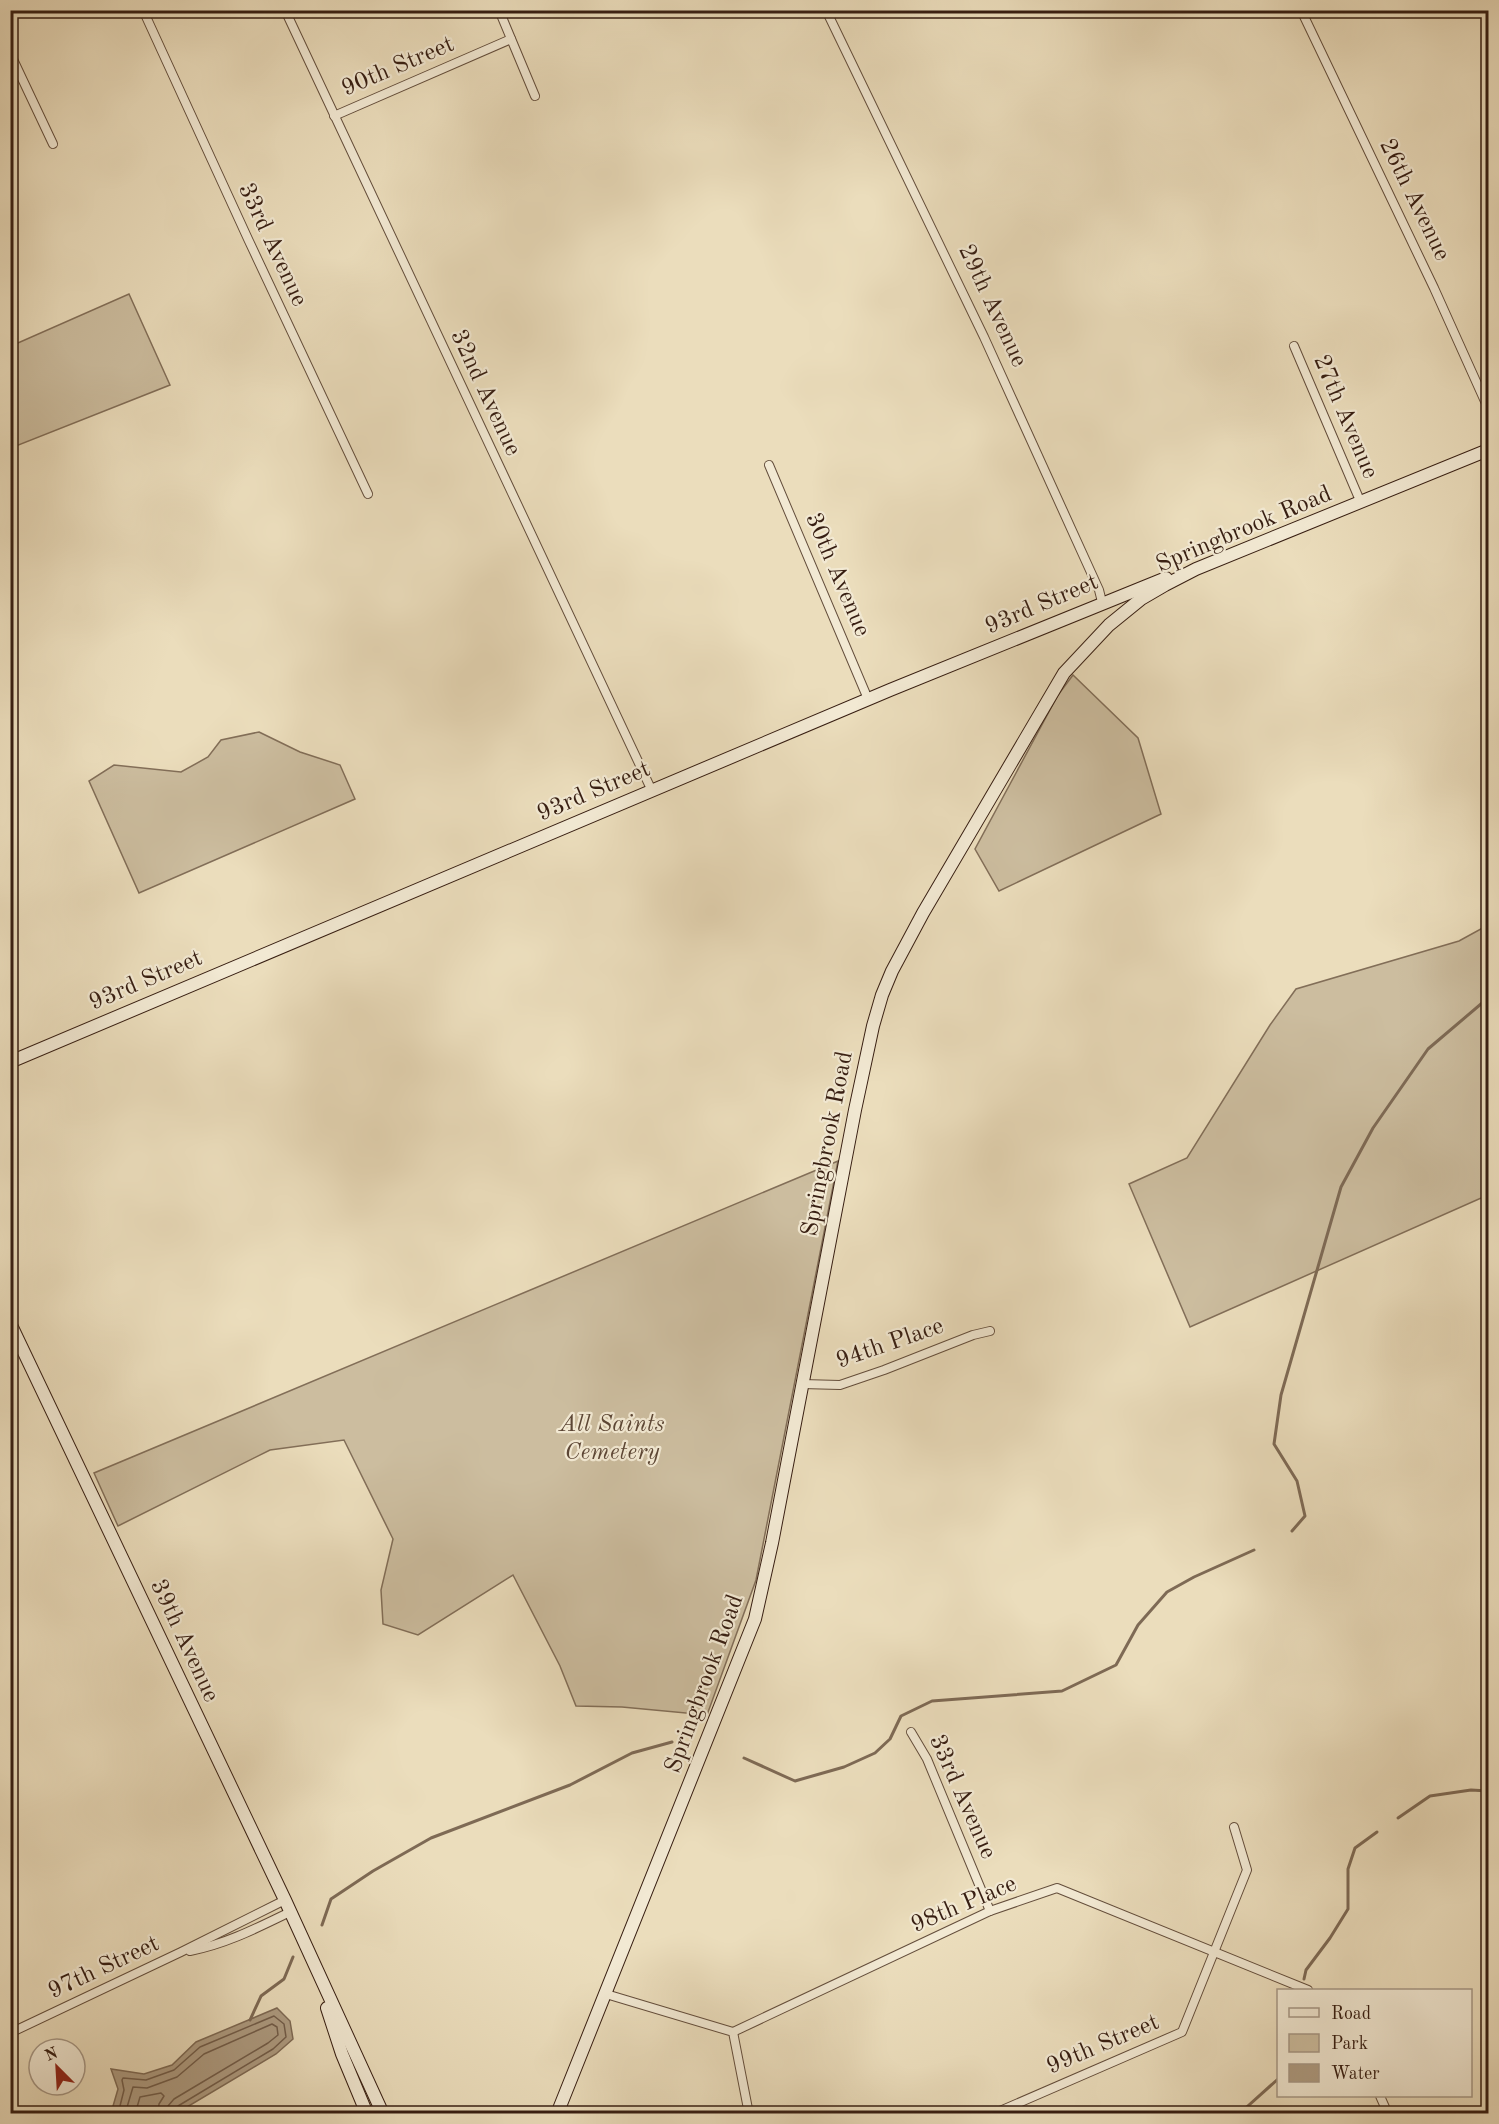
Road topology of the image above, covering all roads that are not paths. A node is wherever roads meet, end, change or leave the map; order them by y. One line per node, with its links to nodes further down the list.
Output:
1 (143, 10): 15 (street, 33rd Avenue)
2 (285, 10): 9 (street, 32nd Avenue)
3 (499, 10): 6 (street)
4 (826, 10): 18 (street, 29th Avenue)
5 (1301, 10): 12 (street, 26th Avenue)
6 (511, 39): 8 (street); 9 (street, 90th Street)
7 (10, 53): 10 (street)
8 (535, 96)
9 (334, 116): 21 (street, 32nd Avenue)
10 (53, 144)
11 (1294, 346): 16 (street, 27th Avenue)
12 (1488, 408)
13 (1488, 450): 16 (street, Springbrook Road)
14 (769, 465): 20 (street, 30th Avenue)
15 (368, 494)
16 (1361, 502): 17 (street, Springbrook Road)
17 (1196, 569): 18 (street, 93rd Street); 19 (street, Springbrook Road)
18 (1102, 602): 19 (street, 29th Avenue); 20 (street, 93rd Street)
19 (1109, 625): 25 (street, Springbrook Road)
20 (868, 699): 21 (street, 93rd Street)
21 (652, 791): 22 (street, 93rd Street)
22 (10, 1062)
23 (10, 1323): 28 (street, 39th Avenue)
24 (990, 1331): 25 (street, 94th Place)
25 (802, 1384): 33 (street, Springbrook Road)
26 (911, 1732): 29 (street, 33rd Avenue)
27 (1234, 1827): 30 (street, 99th Street)
28 (287, 1906): 31 (street, 39th Avenue); 35 (street, 97th Street)
29 (990, 1911): 30 (street, 98th Place); 34 (street, 98th Place)
30 (1215, 1951): 32 (street); 41 (street, 99th Street)
31 (320, 1978): 37 (street, 39th Avenue); 38 (street, 39th Avenue)
32 (1306, 1989)
33 (606, 1994): 34 (street); 39 (street, Springbrook Road)
34 (733, 2032): 40 (street)
35 (10, 2034)
36 (1380, 2097): 42 (street)
37 (367, 2114)
38 (383, 2114)
39 (557, 2114)
40 (749, 2114)
41 (993, 2114)
42 (1388, 2114)

